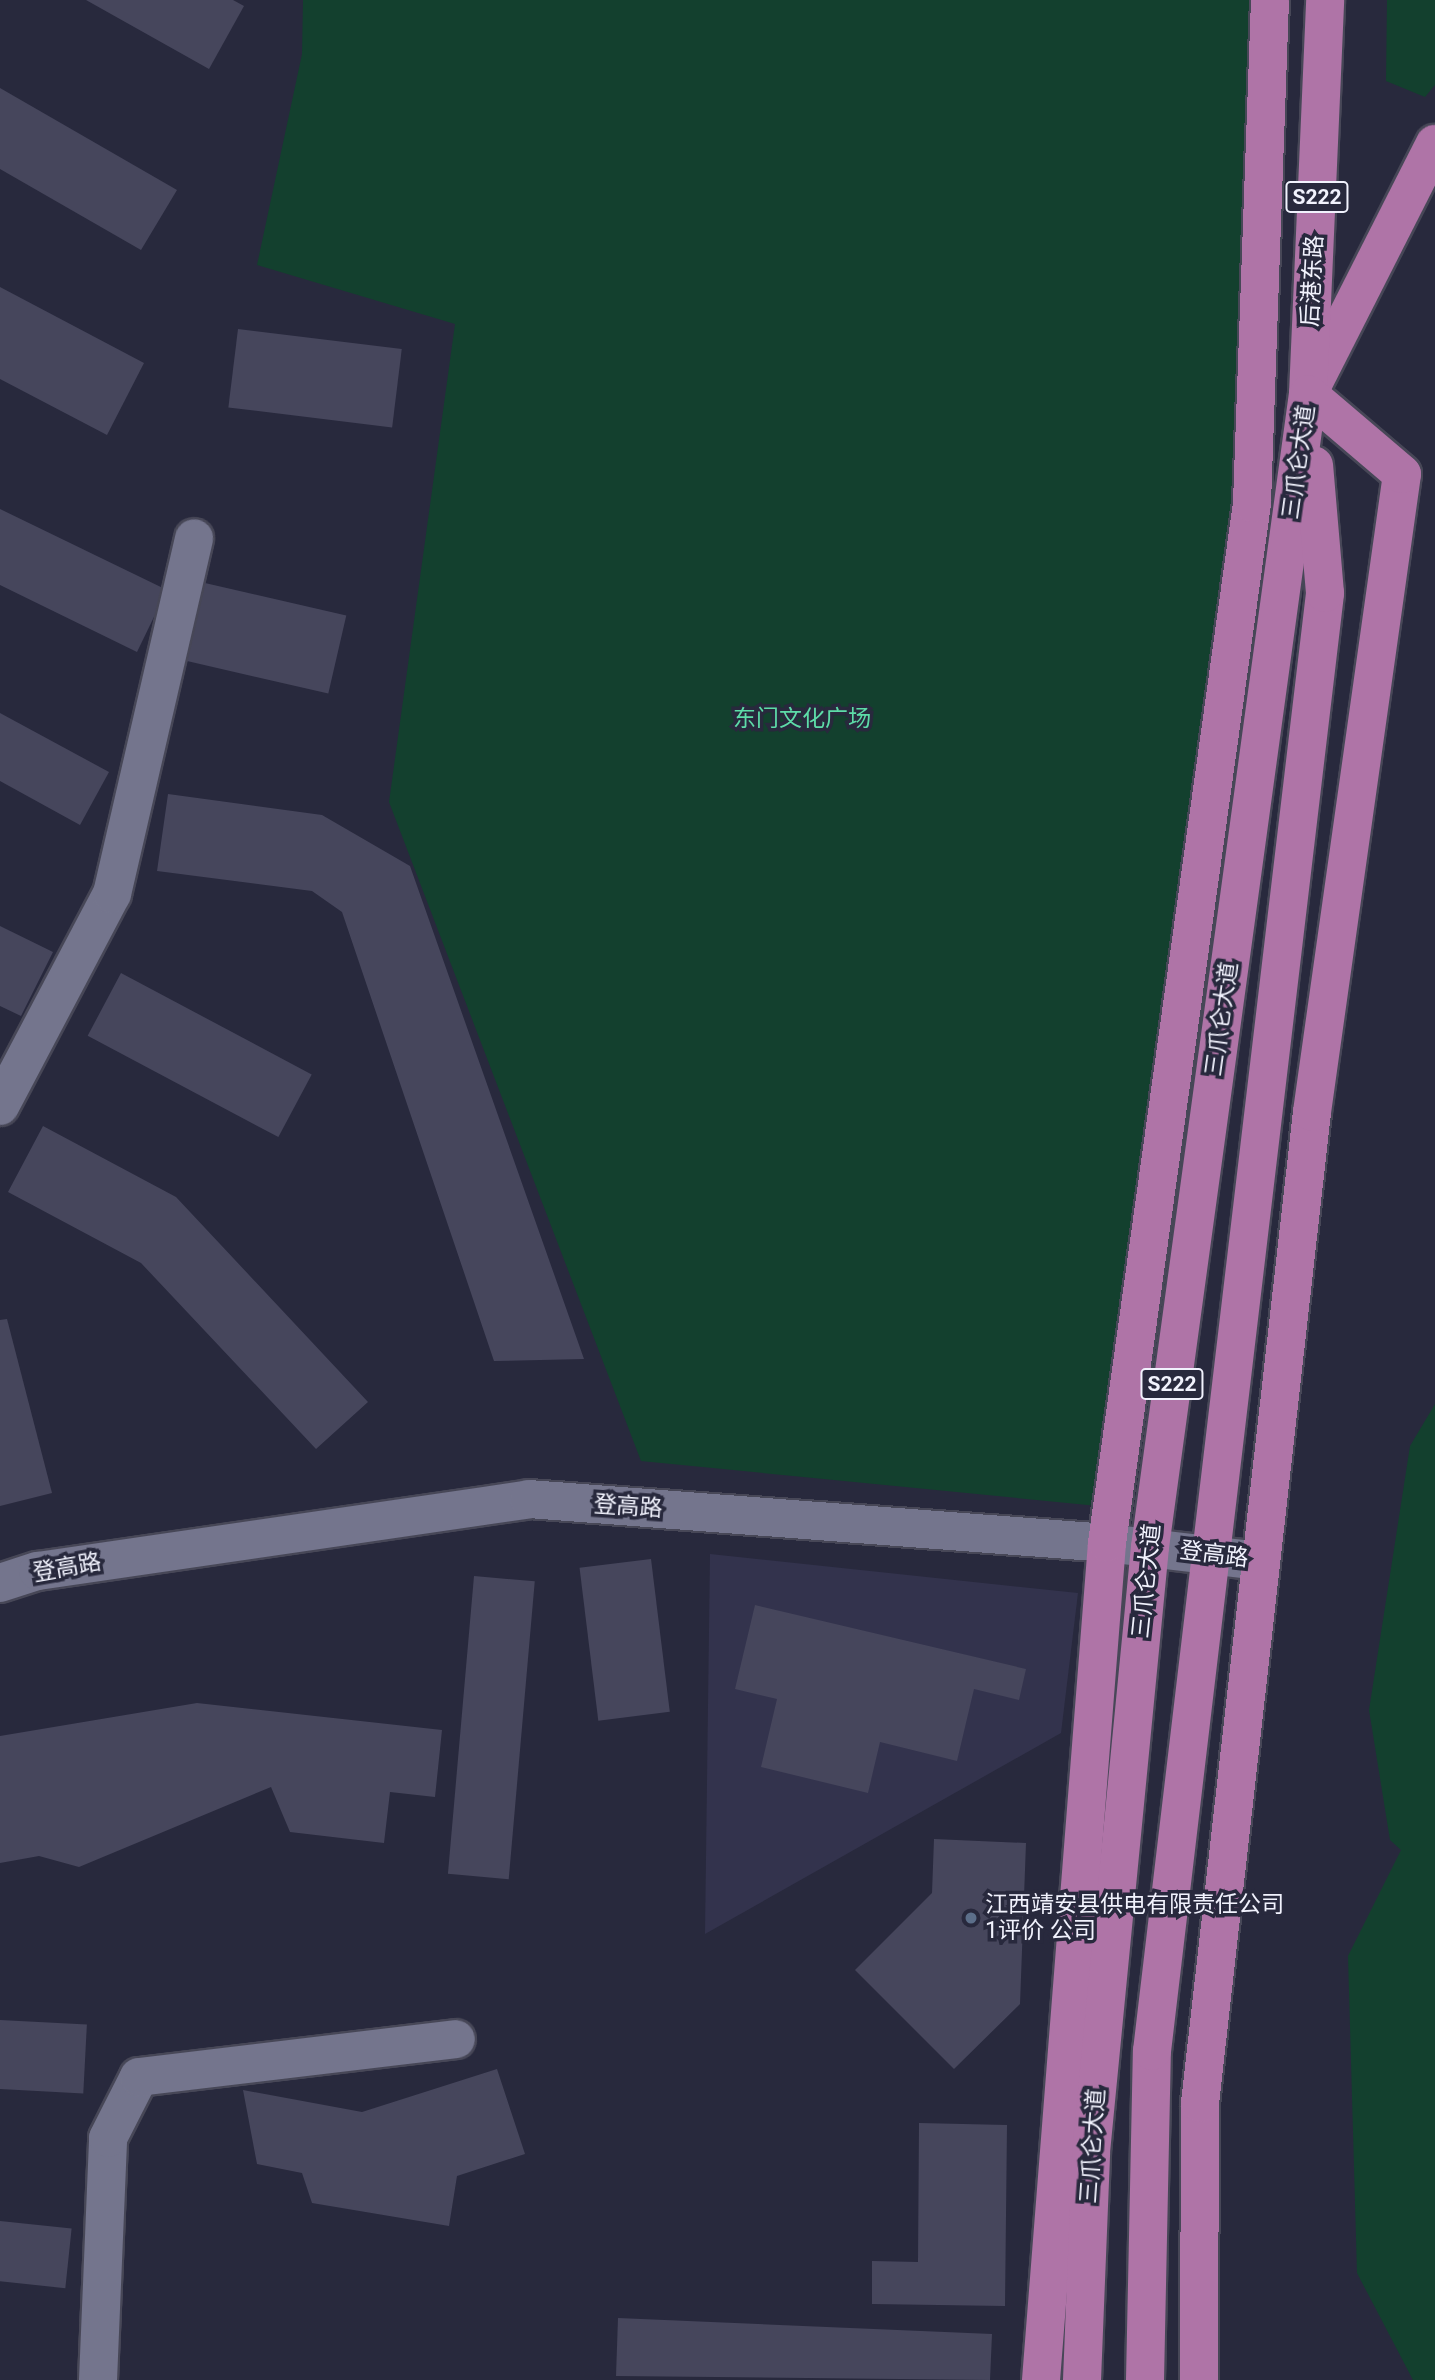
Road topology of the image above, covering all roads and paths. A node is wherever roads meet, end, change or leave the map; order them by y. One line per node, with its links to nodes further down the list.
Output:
1 (1270, 0): 8 (main road)
2 (1325, 0): 5 (main road, 后港东路 / S222)
3 (1435, 144): 5 (main road)
4 (1435, 193): 5 (main road)
5 (1308, 394): 9 (main road, 三爪仑大道 / S222); 10 (main road, 三爪仑大道 / S222); 11 (main road)
6 (194, 538): 7 (street)
7 (0, 1106)
8 (1107, 1543): 9 (street, 登高路); 12 (street, 登高路); 15 (main road)
9 (1150, 1547): 10 (street, 登高路); 16 (main road, 三爪仑大道 / S222)
10 (1208, 1555): 11 (street, 登高路); 17 (main road, 三爪仑大道 / S222)
11 (1261, 1561): 18 (main road)
12 (0, 1583)
13 (456, 2039): 14 (street)
14 (98, 2380)
15 (1041, 2380)
16 (1082, 2380)
17 (1145, 2380)
18 (1199, 2380)

